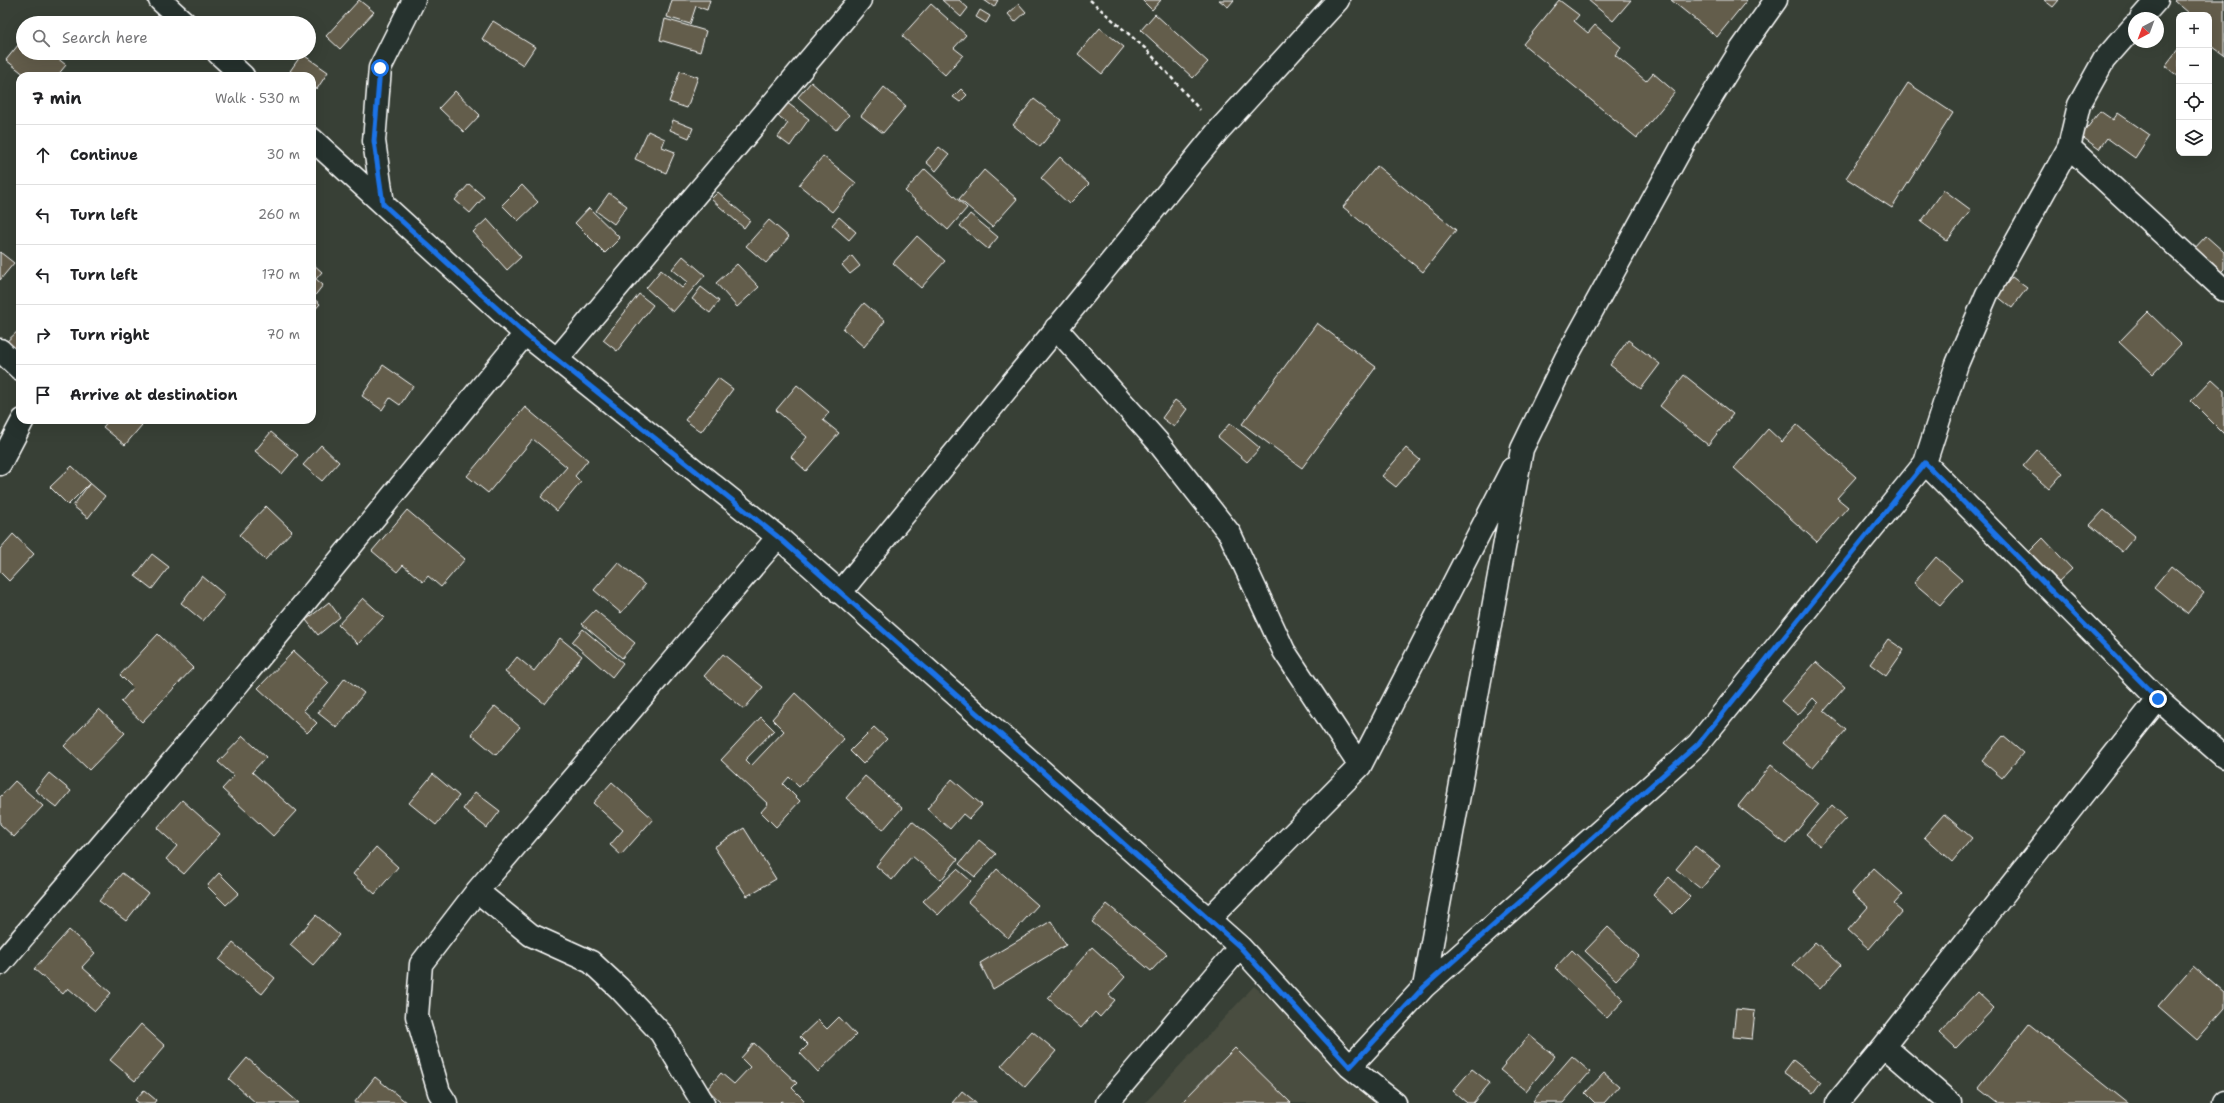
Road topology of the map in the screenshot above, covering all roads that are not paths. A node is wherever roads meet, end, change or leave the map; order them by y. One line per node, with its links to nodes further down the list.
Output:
1 (160, 0): 8 (street)
2 (414, 0): 14 (street)
3 (860, 0): 19 (street)
4 (1338, 0): 16 (street)
5 (1776, 0): 22 (street)
6 (2157, 0): 7 (street)
7 (2146, 12)
8 (177, 16)
9 (2128, 33): 13 (street)
10 (226, 60): 11 (street)
11 (239, 72)
12 (316, 143): 14 (street)
13 (2068, 147): 15 (street); 23 (street)
14 (383, 204): 17 (street)
15 (2224, 290)
16 (1056, 328): 26 (street); 29 (street)
17 (525, 334): 19 (street); 33 (street)
18 (0, 350): 20 (street)
19 (557, 359): 25 (street)
20 (16, 365)
21 (21, 424): 24 (street)
22 (1522, 449): 29 (street); 34 (street)
23 (1925, 463): 27 (street); 34 (street)
24 (0, 464)
25 (778, 537): 26 (street); 30 (street)
26 (840, 593): 31 (street)
27 (2158, 699): 28 (street); 35 (street)
28 (2224, 757)
29 (1360, 766): 31 (street)
30 (477, 891): 37 (street); 38 (street)
31 (1208, 920): 32 (street)
32 (1240, 947): 36 (street); 39 (street)
33 (0, 964)
34 (1424, 987): 36 (street)
35 (1884, 1046): 41 (street); 42 (street)
36 (1350, 1067): 40 (street)
37 (446, 1103)
38 (702, 1103)
39 (1107, 1103)
40 (1395, 1103)
41 (1837, 1103)
42 (1950, 1103)

